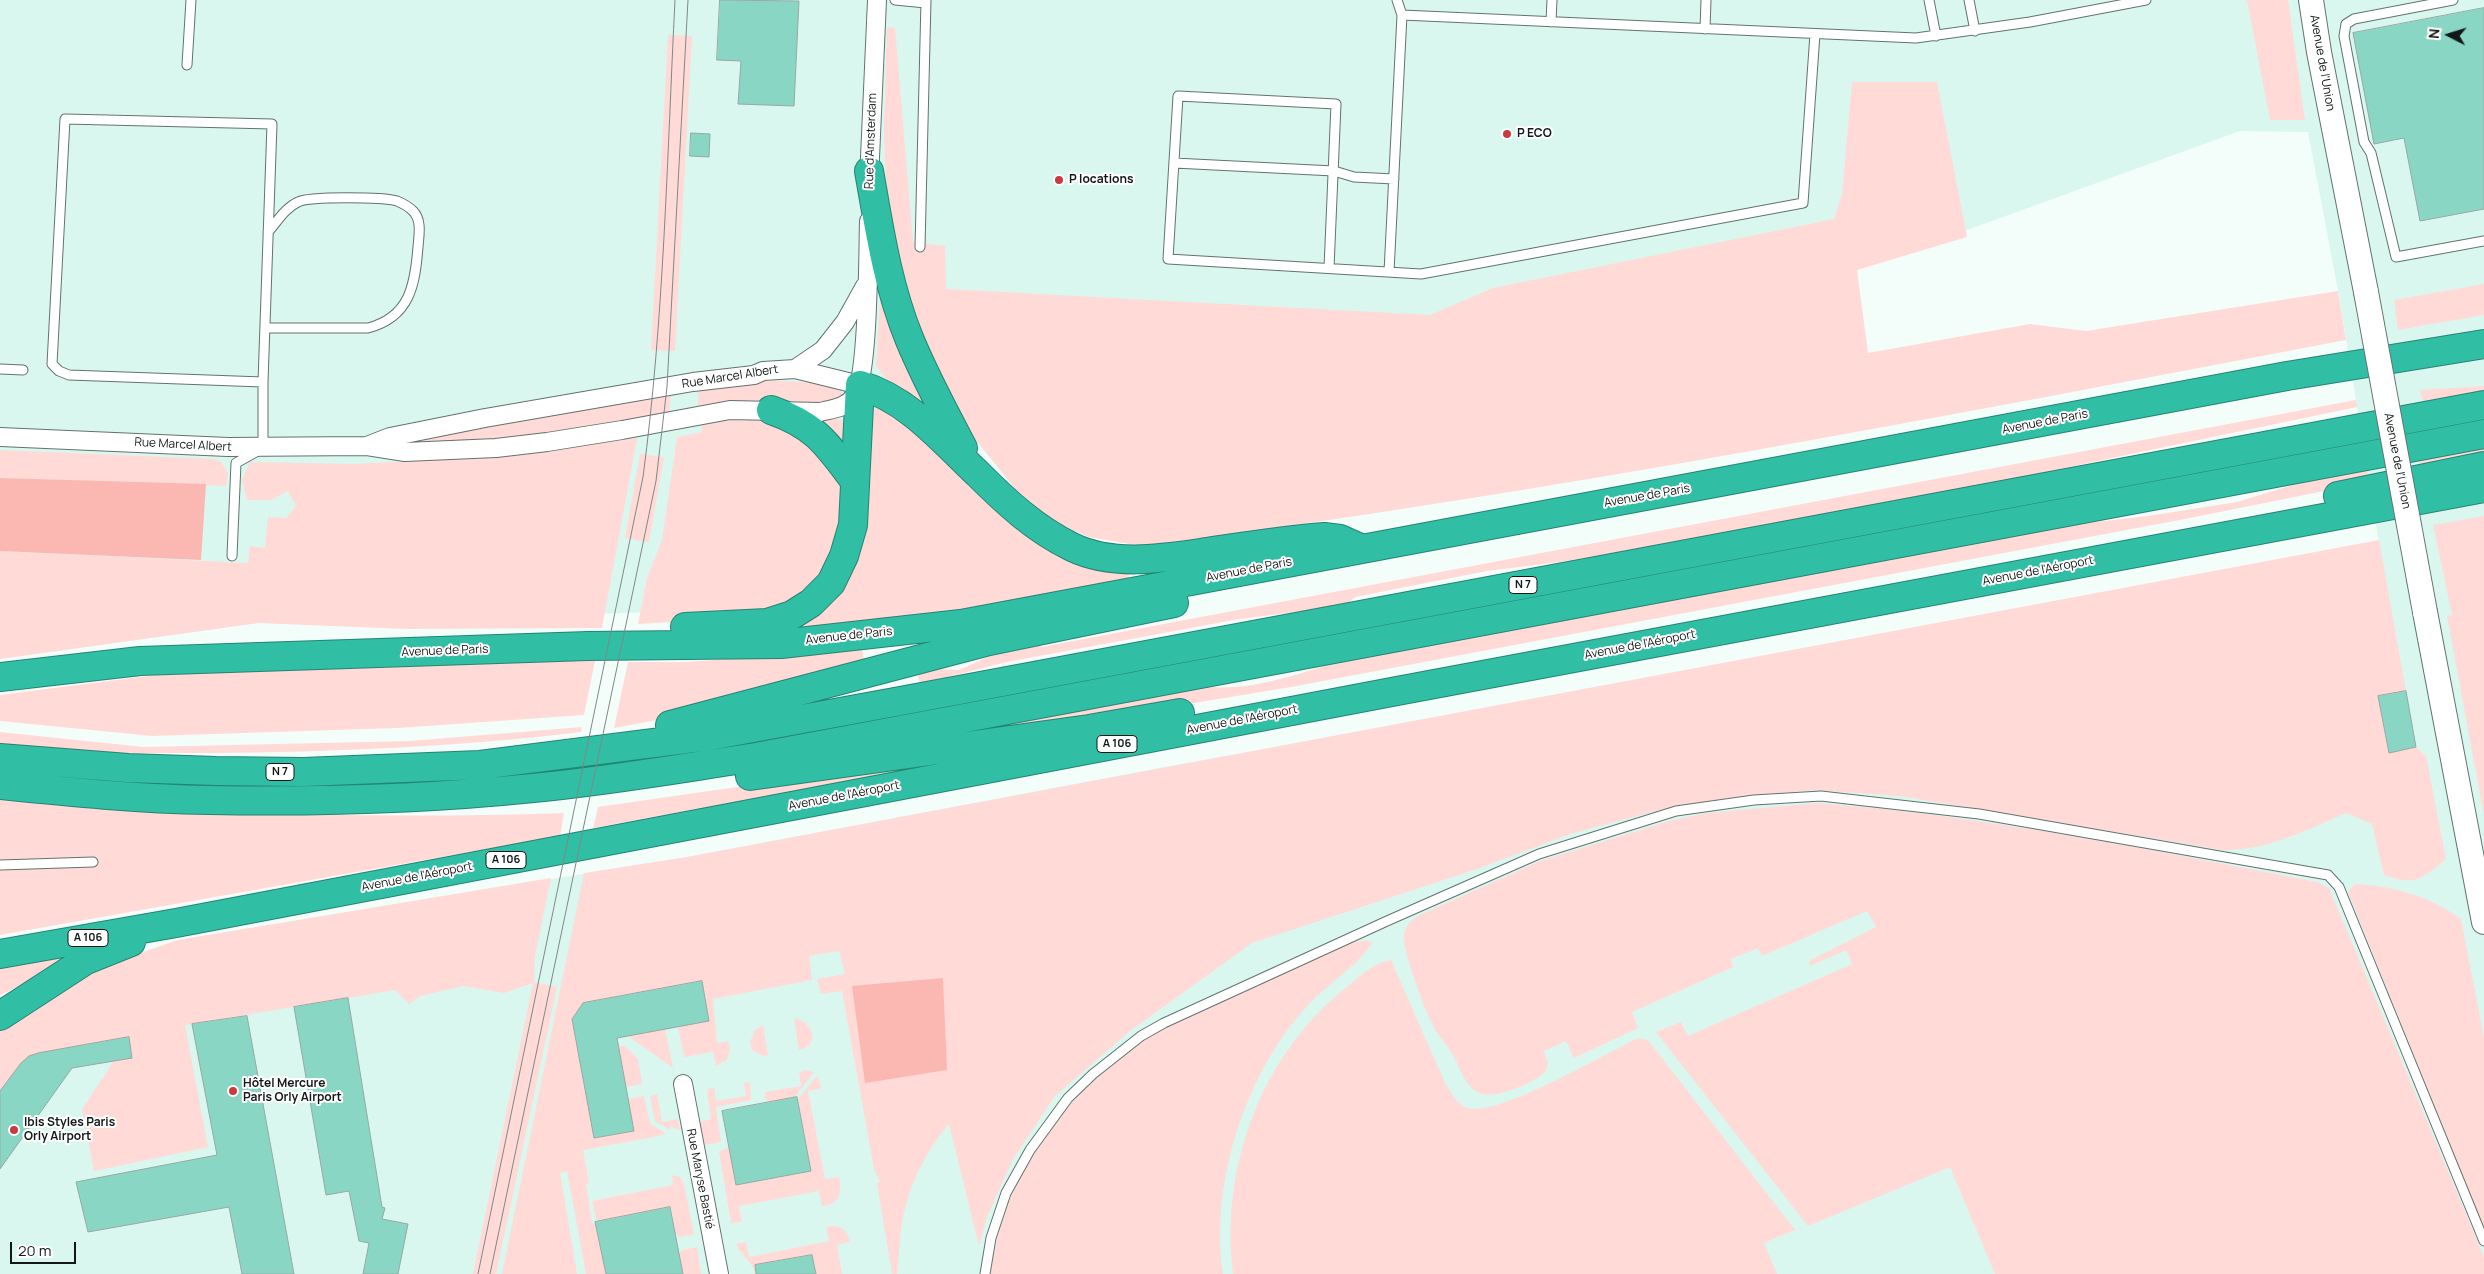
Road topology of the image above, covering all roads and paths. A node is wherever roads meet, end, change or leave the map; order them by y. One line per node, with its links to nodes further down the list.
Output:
1 (191, 0): 19 (lane)
2 (877, 0): 21 (street, Rue d'Amsterdam)
3 (894, 0): 12 (lane)
4 (1396, 0): 13 (lane)
5 (1552, 0): 14 (lane)
6 (1706, 0): 15 (lane)
7 (1929, 0): 18 (lane)
8 (1969, 0): 16 (lane)
9 (2146, 0): 16 (lane)
10 (2311, 0): 61 (street, Avenue de l'Union, bridge)
11 (2453, 0): 25 (lane)
12 (926, 1): 26 (lane)
13 (1402, 15): 14 (lane); 23 (lane)
14 (1551, 22): 15 (lane)
15 (1705, 29): 17 (lane)
16 (1975, 31): 18 (lane)
17 (1815, 34): 18 (lane); 28 (lane)
18 (1936, 36)
19 (187, 65)
20 (1174, 163): 22 (lane); 22 (lane); 27 (lane)
21 (869, 171): 29 (street, Rue d'Amsterdam); 46 (highway)
22 (1334, 171): 23 (lane); 27 (lane)
23 (1394, 179): 28 (lane)
24 (268, 232): 30 (lane); 30 (lane); 36 (lane)
25 (2484, 241)
26 (920, 247)
27 (1329, 268): 28 (lane)
28 (1389, 272)
29 (868, 282): 34 (street, Rue d'Amsterdam); 38 (street, Rue d'Amsterdam)
30 (265, 328): 36 (lane)
31 (2484, 344): 37 (highway, Avenue de Paris)
32 (2484, 362): 37 (highway)
33 (0, 369): 35 (lane)
34 (795, 369): 38 (street, Rue Marcel Albert); 43 (street, Rue Marcel Albert)
35 (23, 370)
36 (263, 382): 44 (lane)
37 (2248, 384): 50 (highway, Avenue de Paris)
38 (860, 386): 40 (street, Rue Marcel Albert); 46 (highway); 47 (highway)
39 (2484, 405): 55 (highway, N 7)
40 (771, 410): 43 (street, Rue Marcel Albert); 47 (highway)
41 (2484, 434): 57 (highway, N 7)
42 (0, 437): 44 (street, Rue Marcel Albert)
43 (367, 446): 44 (street, Rue Marcel Albert)
44 (263, 448): 51 (lane)
45 (2484, 466): 49 (highway)
46 (974, 472): 50 (highway)
47 (854, 480): 52 (highway)
48 (2484, 488): 49 (highway, Avenue de l'Aéroport)
49 (2220, 537): 54 (highway, Avenue de l'Aéroport)
50 (1361, 549): 52 (highway, Avenue de Paris); 55 (highway)
51 (232, 556)
52 (588, 646): 53 (highway, Avenue de Paris)
53 (0, 677)
54 (1397, 690): 57 (highway); 62 (highway, Avenue de l'Aéroport / A 106)
55 (560, 755): 56 (highway, N 7)
56 (0, 758)
57 (621, 778): 58 (highway, N 7)
58 (0, 785)
59 (93, 862): 60 (lane)
60 (0, 865)
61 (2484, 922)
62 (176, 923): 63 (highway, Avenue de l'Aéroport / A 106); 64 (highway)
63 (0, 954)
64 (0, 1016)
65 (683, 1084): 67 (street, Rue Maryse Bastié)
66 (2484, 1241): 68 (lane)
67 (719, 1274)
68 (985, 1274)

